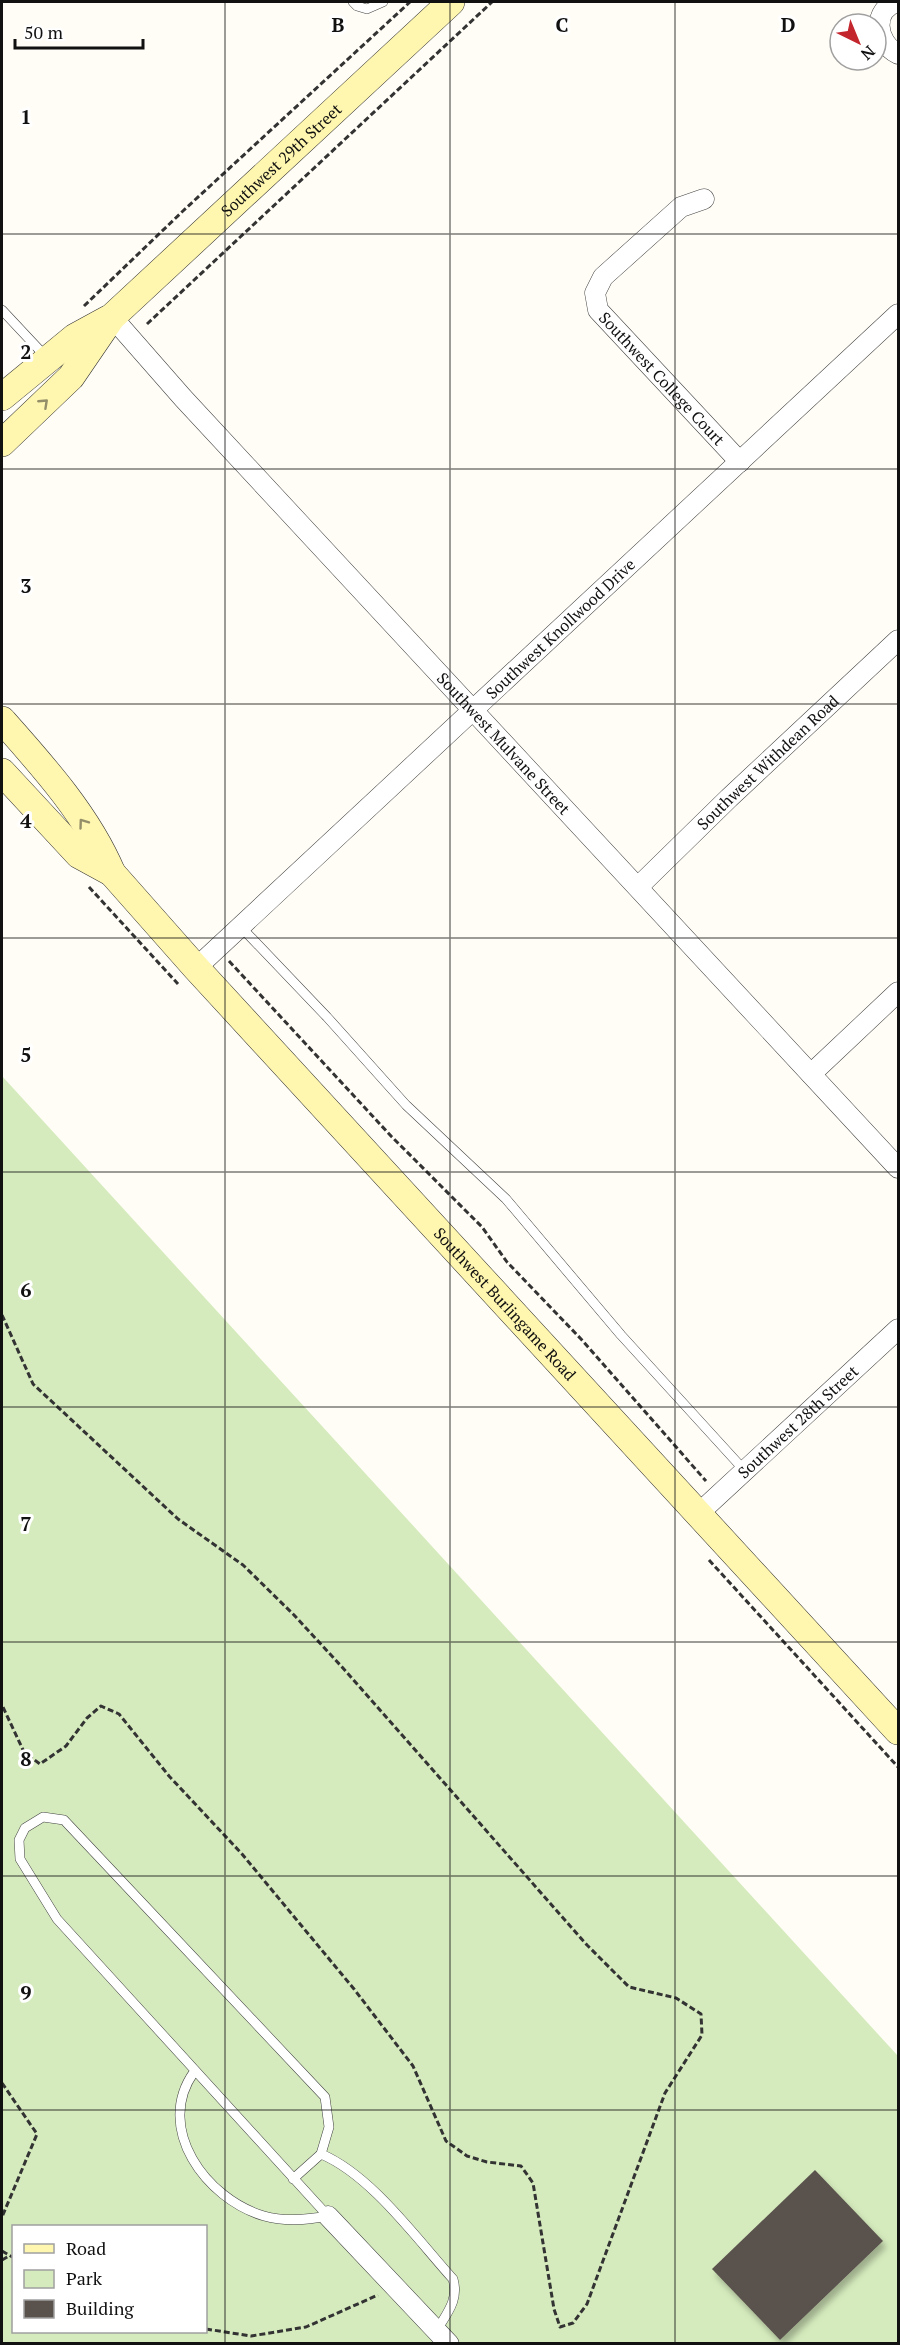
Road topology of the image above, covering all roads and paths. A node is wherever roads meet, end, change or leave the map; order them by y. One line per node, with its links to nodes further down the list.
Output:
1 (353, 2): 2 (lane)
2 (383, 2)
3 (410, 2): 10 (path)
4 (451, 2): 12 (main road, Southwest 29th Street)
5 (492, 2): 13 (path)
6 (898, 2): 7 (street)
7 (898, 54)
8 (704, 199): 17 (street, Southwest College Court)
9 (2, 310): 14 (lane)
10 (80, 310)
11 (898, 314): 17 (street, Southwest Knollwood Drive)
12 (112, 317): 14 (main road, Southwest 29th Street); 16 (main road, Southwest 29th Street, one-way to 12); 19 (street, Southwest Mulvane Street)
13 (147, 324)
14 (48, 359): 15 (main road, Southwest 29th Street)
15 (2, 397)
16 (2, 443)
17 (740, 462): 19 (street, Southwest Knollwood Drive)
18 (898, 640): 23 (street, Southwest Withdean Road)
19 (472, 710): 23 (street, Southwest Mulvane Street); 24 (street, Southwest Knollwood Drive)
20 (2, 720): 22 (main road, Southwest Burlingame Road, one-way to 20)
21 (2, 772): 22 (main road, Southwest Burlingame Road)
22 (111, 873): 26 (main road, Southwest Burlingame Road)
23 (638, 887): 28 (street, Southwest Mulvane Street)
24 (241, 927): 25 (street, Southwest Knollwood Drive); 32 (lane)
25 (216, 951): 26 (street, Southwest Knollwood Drive); 33 (path)
26 (196, 968): 34 (main road, Southwest Burlingame Road)
27 (898, 992): 28 (street)
28 (811, 1074): 29 (street, Southwest Mulvane Street)
29 (898, 1167)
30 (2, 1315): 35 (path)
31 (898, 1329): 32 (street, Southwest 28th Street)
32 (745, 1471): 34 (street, Southwest 28th Street)
33 (706, 1481)
34 (699, 1514): 36 (main road, Southwest Burlingame Road)
35 (2, 1705)
36 (895, 1720)
37 (194, 2072): 39 (lane); 40 (lane); 41 (lane)
38 (2, 2083): 42 (path)
39 (321, 2154): 40 (lane); 49 (lane)
40 (293, 2179): 41 (lane)
41 (328, 2216): 47 (street)
42 (2, 2217)
43 (2, 2251): 44 (path)
44 (9, 2256): 45 (path); 46 (path)
45 (12, 2257)
46 (2, 2260)
47 (396, 2288): 48 (path); 49 (street)
48 (207, 2329)
49 (443, 2337)

